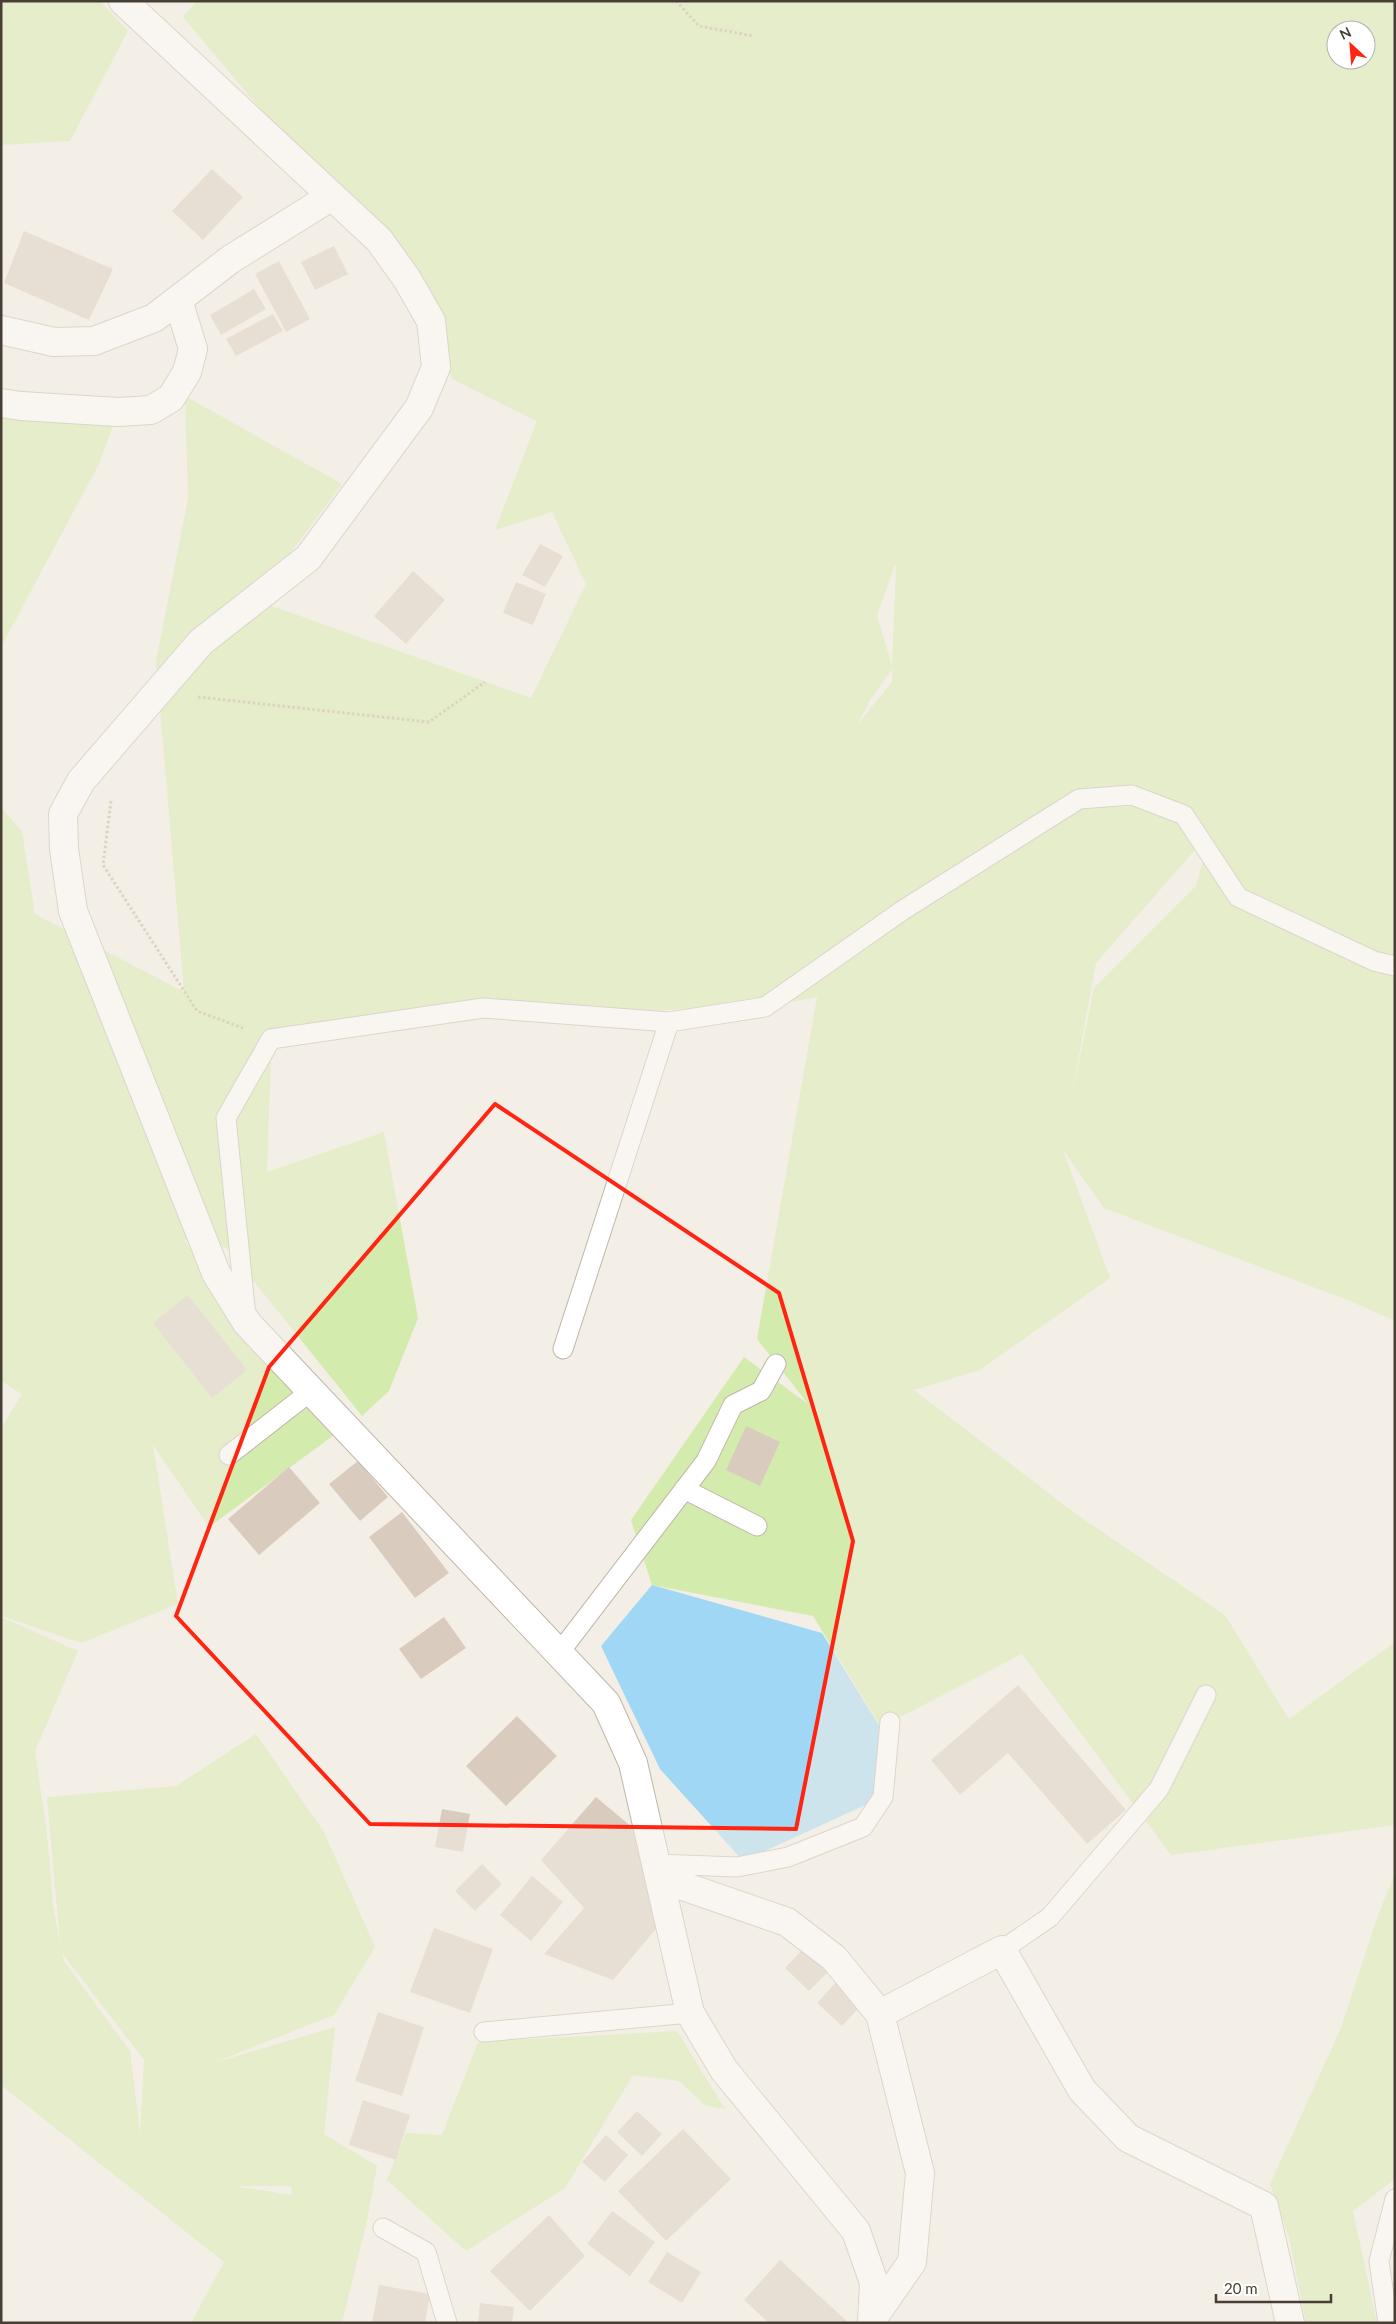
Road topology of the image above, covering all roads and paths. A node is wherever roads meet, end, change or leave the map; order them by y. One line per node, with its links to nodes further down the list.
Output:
1 (123, 1): 4 (street)
2 (676, 1): 3 (path)
3 (754, 36)
4 (332, 196): 5 (street); 8 (street)
5 (178, 300): 6 (street); 7 (street)
6 (1, 330)
7 (1, 403)
8 (168, 681): 9 (path); 14 (street)
9 (485, 682)
10 (112, 793): 13 (path)
11 (1395, 966): 12 (lane)
12 (669, 1022): 13 (lane); 15 (lane)
13 (271, 1039): 14 (lane)
14 (246, 1323): 17 (street)
15 (563, 1349)
16 (776, 1364): 19 (lane)
17 (311, 1391): 18 (lane); 21 (street)
18 (229, 1455)
19 (684, 1489): 20 (lane); 21 (lane)
20 (757, 1526)
21 (559, 1653): 24 (street)
22 (1206, 1695): 25 (lane)
23 (890, 1722): 24 (lane)
24 (658, 1871): 26 (street); 27 (street)
25 (1002, 1950): 27 (street); 33 (street)
26 (690, 2013): 28 (lane); 31 (street)
27 (880, 2014): 31 (street)
28 (484, 2032)
29 (1395, 2199): 34 (lane)
30 (383, 2228): 32 (lane)
31 (873, 2320)
32 (448, 2323)
33 (1290, 2323)
34 (1388, 2323)

